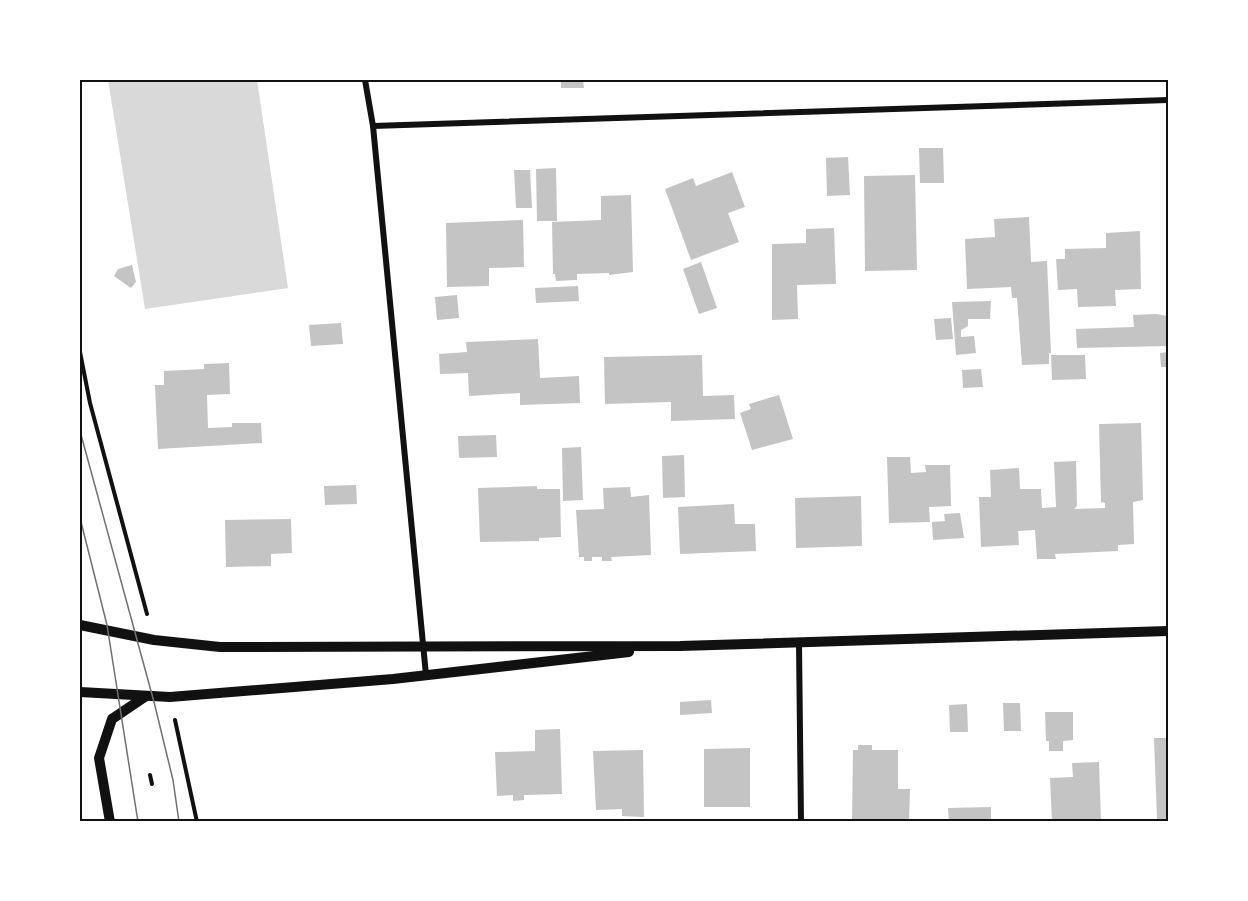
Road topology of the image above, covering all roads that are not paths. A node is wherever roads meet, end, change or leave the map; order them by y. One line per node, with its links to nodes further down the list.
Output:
1 (364, 80): 3 (street)
2 (1168, 100): 3 (street)
3 (373, 126): 7 (street)
4 (80, 625): 7 (street)
5 (1168, 631): 6 (street)
6 (799, 643): 8 (street); 13 (street)
7 (424, 646): 8 (street); 9 (street)
8 (680, 646): 9 (street)
9 (426, 675): 11 (street)
10 (80, 692): 11 (street)
11 (146, 696): 12 (street)
12 (110, 822)
13 (801, 822)

